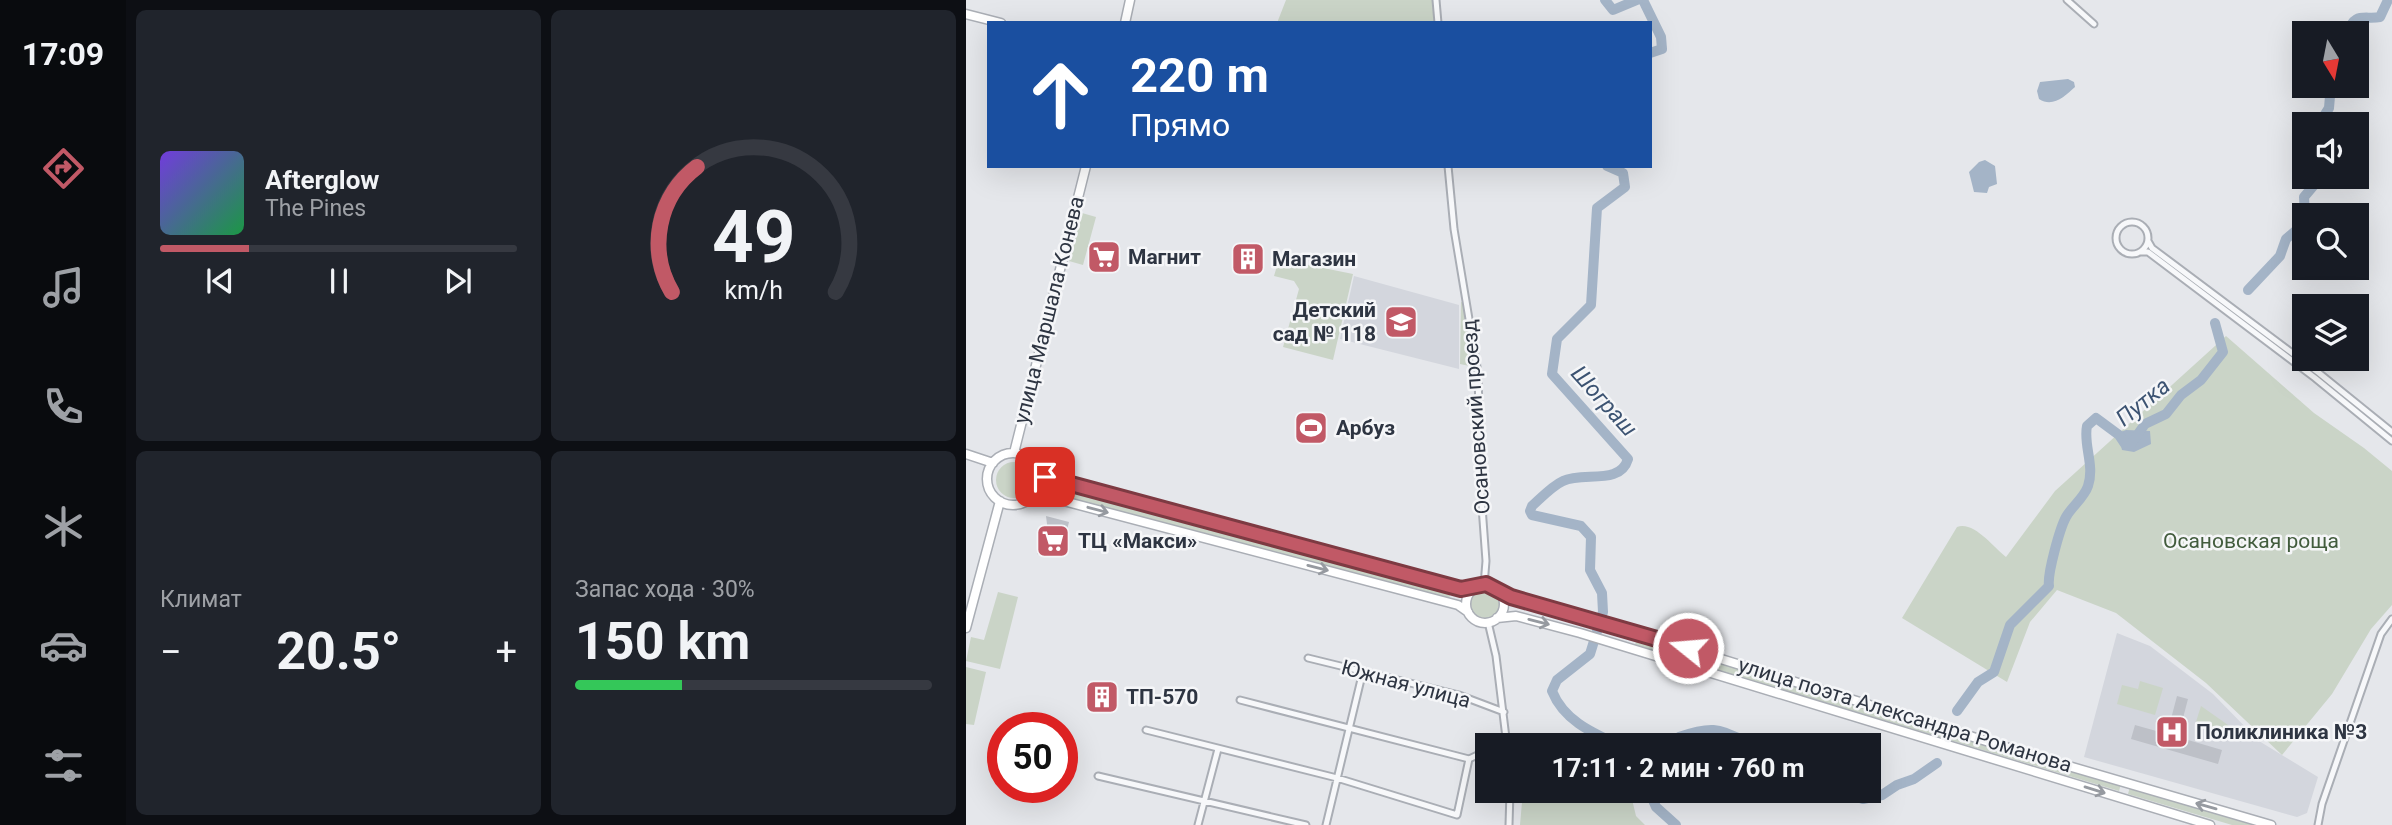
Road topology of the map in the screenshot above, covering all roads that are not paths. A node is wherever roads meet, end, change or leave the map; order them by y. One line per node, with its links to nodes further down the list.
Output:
1 (1130, 0): 6 (main road)
2 (1436, 0): 7 (street)
3 (2067, 0): 8 (street)
4 (966, 14): 5 (main road)
5 (993, 21)
6 (1125, 21)
7 (1438, 21)
8 (2094, 24)
9 (1085, 168): 15 (main road, улица Маршала Конева)
10 (1448, 168): 21 (street, Осановский проезд)
11 (2148, 241): 12 (street); 12 (street); 13 (street)
12 (2141, 251): 14 (street)
13 (2392, 432)
14 (2392, 440)
15 (1014, 453): 17 (main road); 18 (main road)
16 (966, 454): 17 (main road)
17 (993, 463): 20 (main road)
18 (1039, 474): 19 (main road); 21 (main road)
19 (1032, 496): 20 (main road); 23 (main road, one-way to 23)
20 (1000, 501): 27 (main road)
21 (1480, 586): 22 (main road); 23 (main road)
22 (1499, 591): 24 (main road); 47 (main road, улица поэта Александра Романова, one-way to 22)
23 (1468, 612): 26 (main road)
24 (1497, 618): 26 (main road); 46 (main road, улица поэта Александра Романова, one-way to 46)
25 (2392, 619): 48 (street)
26 (1488, 622): 31 (street)
27 (966, 628)
28 (1308, 658): 29 (street, Южная улица)
29 (1363, 671): 31 (street, Южная улица); 32 (street)
30 (1240, 700): 32 (street)
31 (1503, 712): 34 (street)
32 (1349, 728): 37 (street); 39 (street)
33 (1146, 730): 35 (street)
34 (1506, 733)
35 (1218, 749): 39 (street); 40 (street)
36 (1475, 756): 37 (street)
37 (1469, 759): 39 (street)
38 (1098, 776): 40 (street)
39 (1337, 778): 44 (street)
40 (1206, 800): 42 (street); 43 (street)
41 (1510, 803): 45 (street)
42 (1198, 825)
43 (1306, 825)
44 (1326, 825)
45 (1509, 825)
46 (2210, 825)
47 (2271, 825)
48 (2318, 825)

